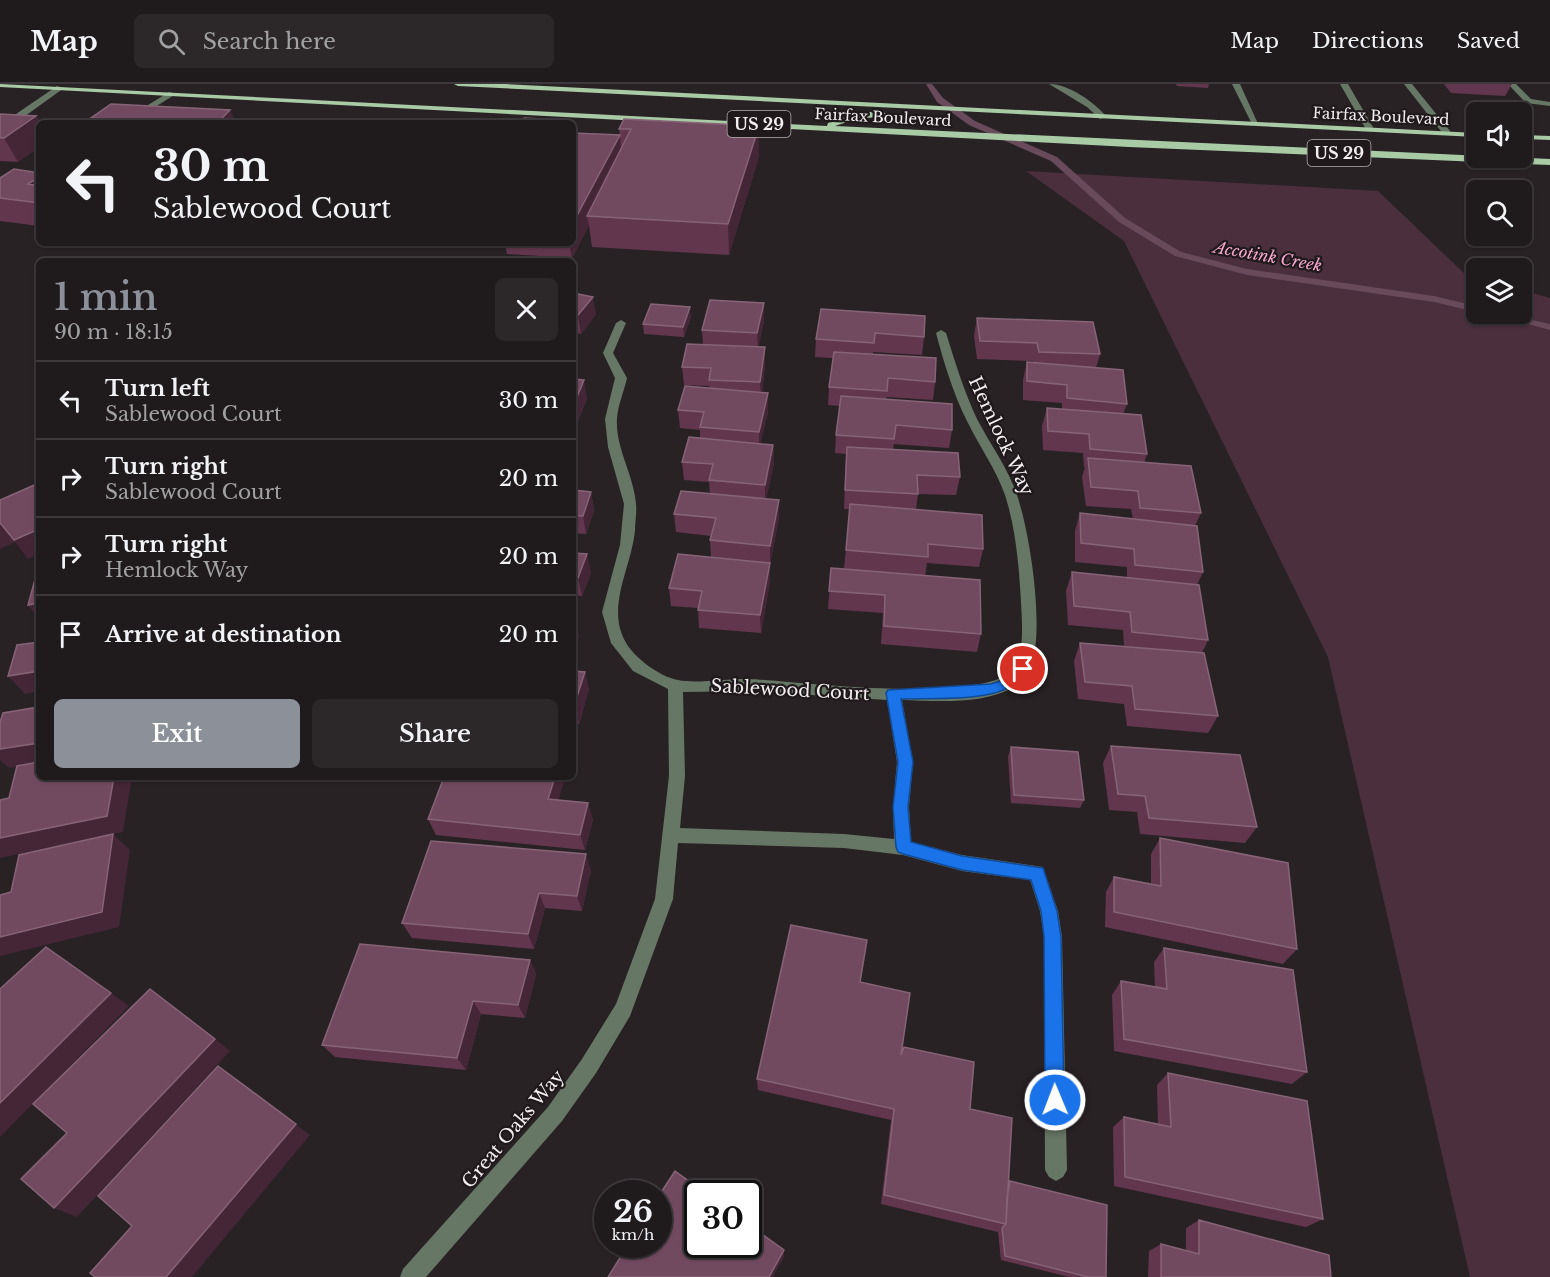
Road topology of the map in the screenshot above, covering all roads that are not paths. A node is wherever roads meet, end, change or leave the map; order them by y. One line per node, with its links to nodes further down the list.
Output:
1 (458, 84): 11 (main road, Fairfax Boulevard / US 29)
2 (1053, 84): 15 (street)
3 (1236, 84): 17 (street)
4 (1344, 84): 20 (street)
5 (1408, 84): 21 (street)
6 (1512, 84): 10 (street)
7 (0, 85): 8 (main road, Fairfax Boulevard / US 29)
8 (60, 88): 9 (main road, Fairfax Boulevard / US 29); 18 (street)
9 (172, 94): 11 (main road, Fairfax Boulevard / US 29); 12 (street)
10 (1550, 104)
11 (623, 105): 14 (main road, Fairfax Boulevard / US 29); 19 (main road, Fairfax Boulevard / US 29)
12 (145, 109): 13 (street); 16 (street)
13 (166, 113)
14 (1074, 115): 15 (main road, Fairfax Boulevard / US 29); 19 (main road)
15 (1103, 117): 17 (main road, Fairfax Boulevard / US 29)
16 (128, 120)
17 (1256, 124): 20 (main road, Fairfax Boulevard / US 29)
18 (0, 127)
19 (825, 128): 25 (main road, Fairfax Boulevard / US 29)
20 (1371, 129): 21 (main road, Fairfax Boulevard / US 29)
21 (1446, 133): 22 (main road, Fairfax Boulevard / US 29)
22 (1466, 134)
23 (1532, 137): 24 (main road)
24 (1550, 138)
25 (1550, 162)
26 (621, 323): 28 (street)
27 (941, 333): 29 (street, Hemlock Way)
28 (675, 686): 29 (street, Sablewood Court); 30 (street, Great Oaks Way)
29 (893, 693): 31 (street, Sablewood Court)
30 (671, 835): 31 (street); 33 (street, Great Oaks Way)
31 (903, 847): 32 (street)
32 (1056, 1170)
33 (411, 1277)

